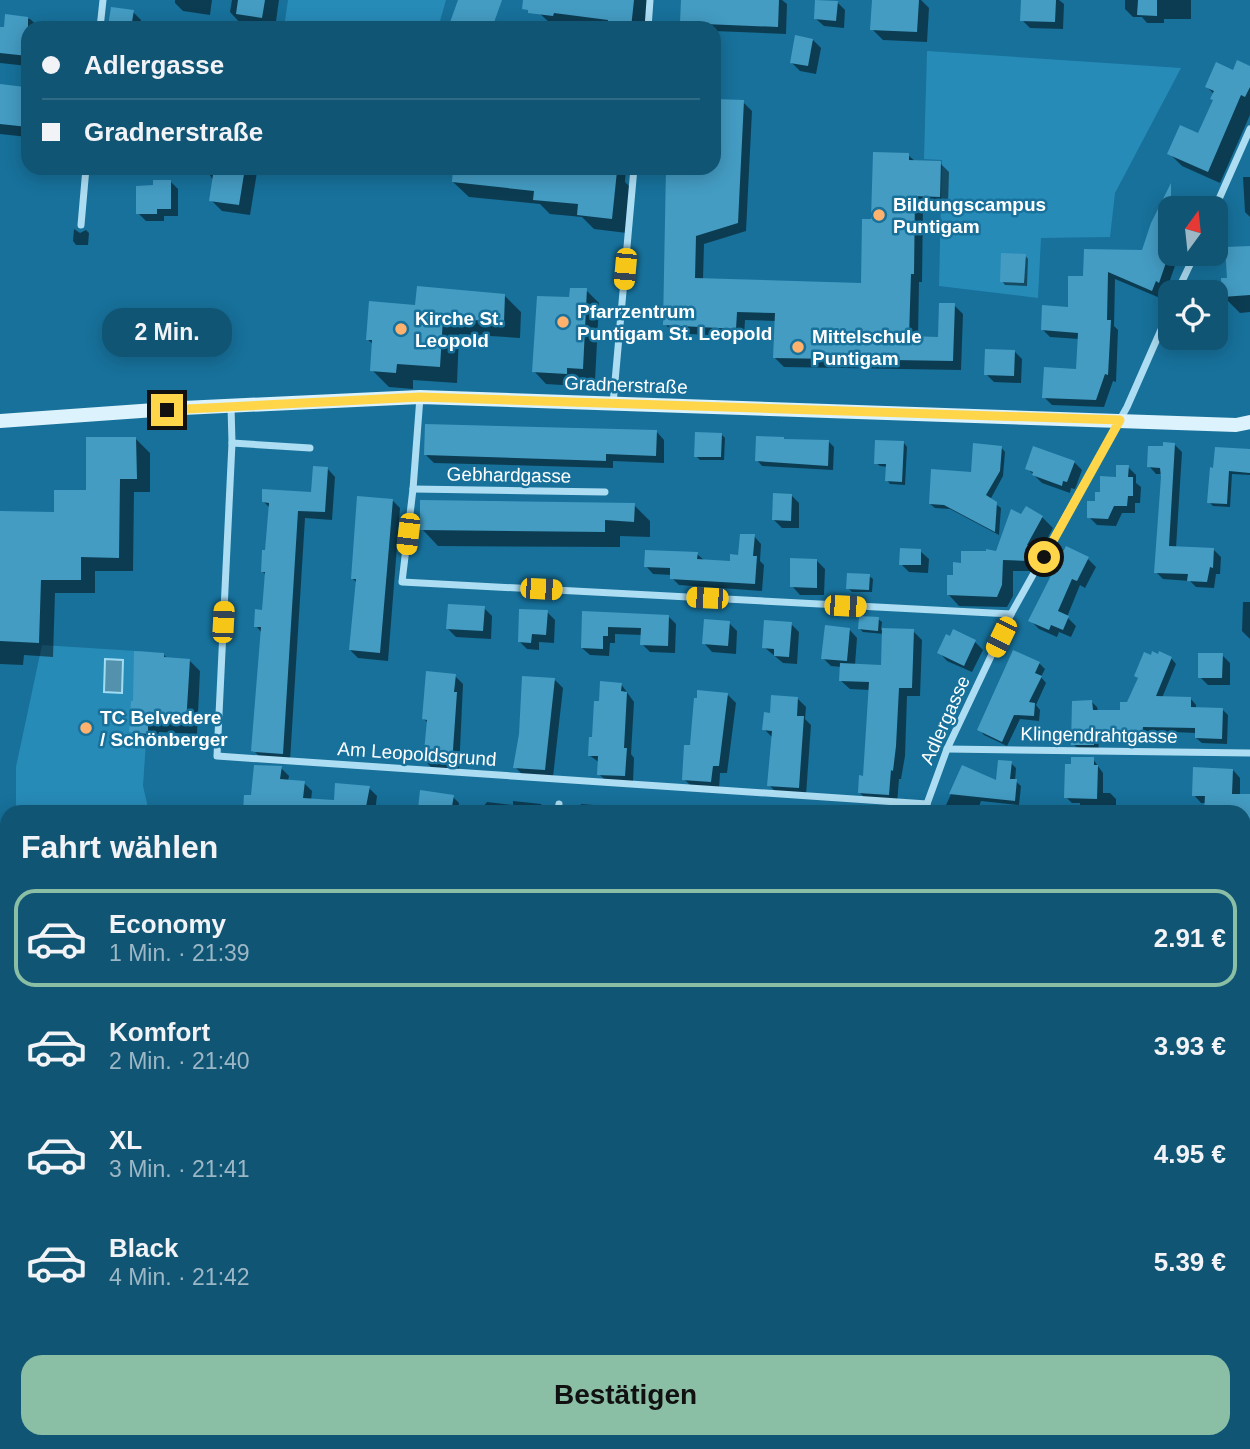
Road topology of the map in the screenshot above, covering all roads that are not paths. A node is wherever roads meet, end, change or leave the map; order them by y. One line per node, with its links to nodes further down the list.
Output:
1 (103, 0): 3 (street)
2 (650, 0): 4 (street)
3 (101, 21)
4 (648, 21)
5 (1250, 130): 8 (street)
6 (85, 175): 9 (street)
7 (633, 175): 12 (street)
8 (1220, 196)
9 (81, 225)
10 (1158, 336): 14 (street, Adlergasse)
11 (420, 397): 12 (main road, Gradnerstraße); 13 (main road, Gradnerstraße); 19 (street)
12 (613, 404): 14 (main road, Gradnerstraße)
13 (231, 407): 15 (main road, Gradnerstraße); 17 (street, Am Leopoldsgrund)
14 (1120, 420): 16 (main road, Gradnerstraße); 21 (street, Adlergasse)
15 (0, 421)
16 (1250, 422)
17 (232, 443): 18 (street); 24 (street, Am Leopoldsgrund)
18 (310, 448)
19 (413, 489): 20 (street, Gebhardgasse); 21 (street)
20 (605, 492)
21 (1011, 614): 22 (street, Adlergasse)
22 (947, 749): 23 (street, Klingendrahtgasse); 25 (street, Adlergasse)
23 (1250, 753)
24 (884, 805)
25 (926, 805)

